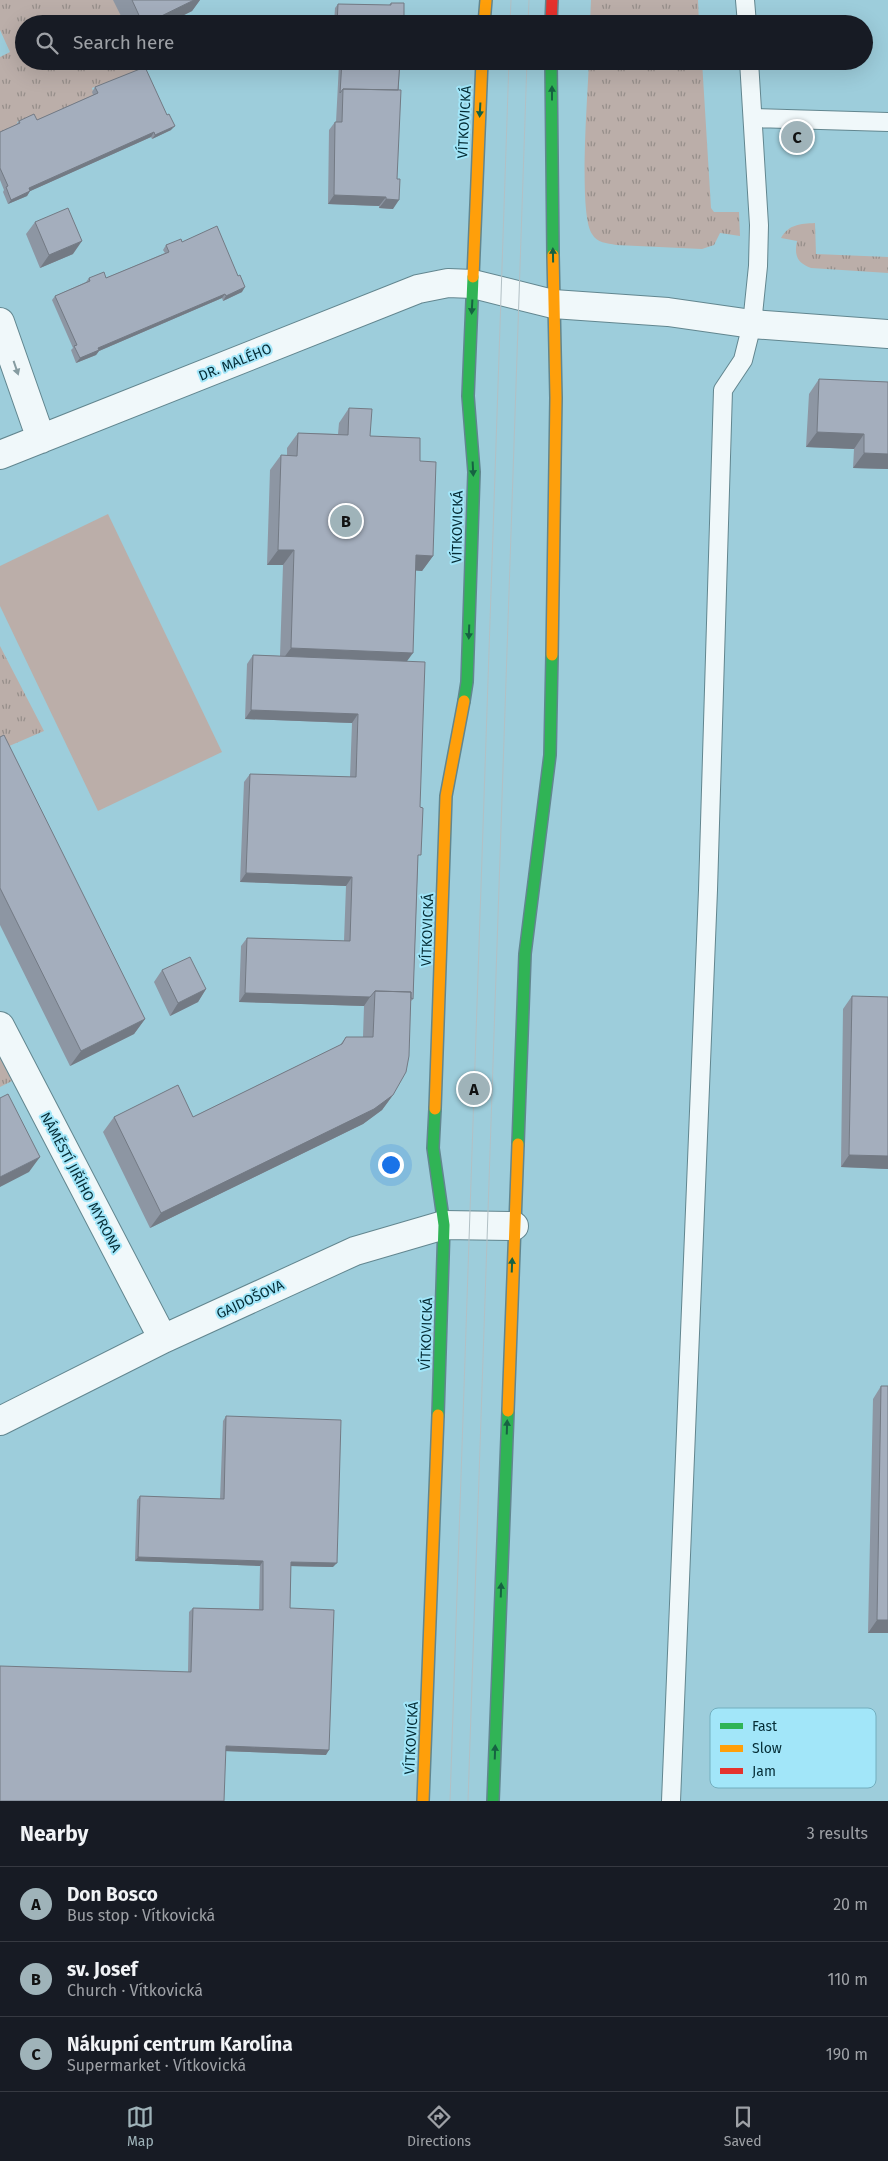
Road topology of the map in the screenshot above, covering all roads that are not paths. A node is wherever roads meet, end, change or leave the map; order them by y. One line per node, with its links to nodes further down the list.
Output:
1 (486, 0): 4 (street)
2 (552, 0): 5 (street)
3 (745, 0): 6 (lane)
4 (485, 15)
5 (551, 15)
6 (746, 15)
7 (482, 70): 12 (street, VÍTKOVICKÁ, one-way to 12)
8 (551, 70): 13 (street, one-way to 8)
9 (750, 70): 10 (lane)
10 (753, 118): 11 (lane); 15 (lane)
11 (888, 122)
12 (473, 284): 13 (street, DR. MALÉHO); 17 (street, DR. MALÉHO); 20 (street, VÍTKOVICKÁ, one-way to 20)
13 (553, 304): 15 (street, DR. MALÉHO); 21 (street)
14 (0, 322): 17 (street, one-way to 17)
15 (752, 324): 16 (street, DR. MALÉHO); 26 (lane)
16 (888, 334)
17 (41, 439): 18 (street, DR. MALÉHO)
18 (0, 455)
19 (0, 1026): 22 (street, NÁMĚSTÍ JIŘÍHO MYRONA)
20 (444, 1225): 21 (street, GAJDOŠOVA); 22 (street, GAJDOŠOVA); 24 (street, VÍTKOVICKÁ)
21 (514, 1226): 25 (street, one-way to 21)
22 (163, 1339): 23 (street, GAJDOŠOVA)
23 (0, 1421)
24 (423, 1801)
25 (493, 1801)
26 (671, 1801)

